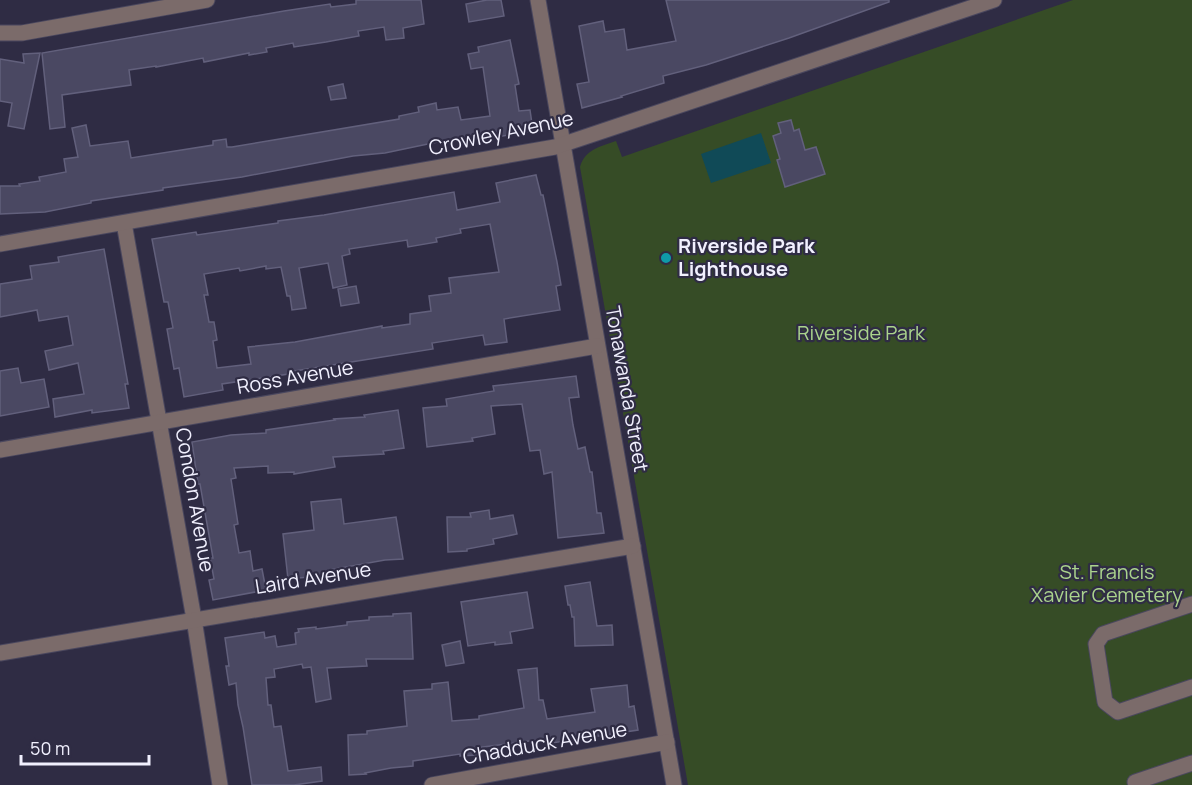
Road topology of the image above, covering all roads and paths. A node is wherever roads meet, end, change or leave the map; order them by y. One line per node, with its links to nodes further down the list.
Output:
1 (207, 0): 4 (street)
2 (538, 0): 5 (street, Tonawanda Street)
3 (994, 0): 5 (street, Crowley Avenue)
4 (0, 33)
5 (564, 145): 6 (street, Crowley Avenue); 8 (street, Tonawanda Street)
6 (124, 223): 7 (street, Crowley Avenue); 9 (street, Condon Avenue)
7 (0, 244)
8 (597, 346): 9 (street, Ross Avenue); 11 (street, Tonawanda Street)
9 (160, 423): 10 (street, Ross Avenue); 13 (street, Condon Avenue)
10 (0, 450)
11 (633, 546): 13 (street, Laird Avenue); 16 (street, Tonawanda Street)
12 (1192, 604): 15 (street)
13 (194, 619): 14 (street, Laird Avenue); 19 (street, Condon Avenue)
14 (0, 652)
15 (1192, 687)
16 (667, 742): 20 (street, Chadduck Avenue); 21 (street, Tonawanda Street)
17 (1192, 763): 18 (street)
18 (1135, 782)
19 (220, 785)
20 (432, 785)
21 (674, 785)

